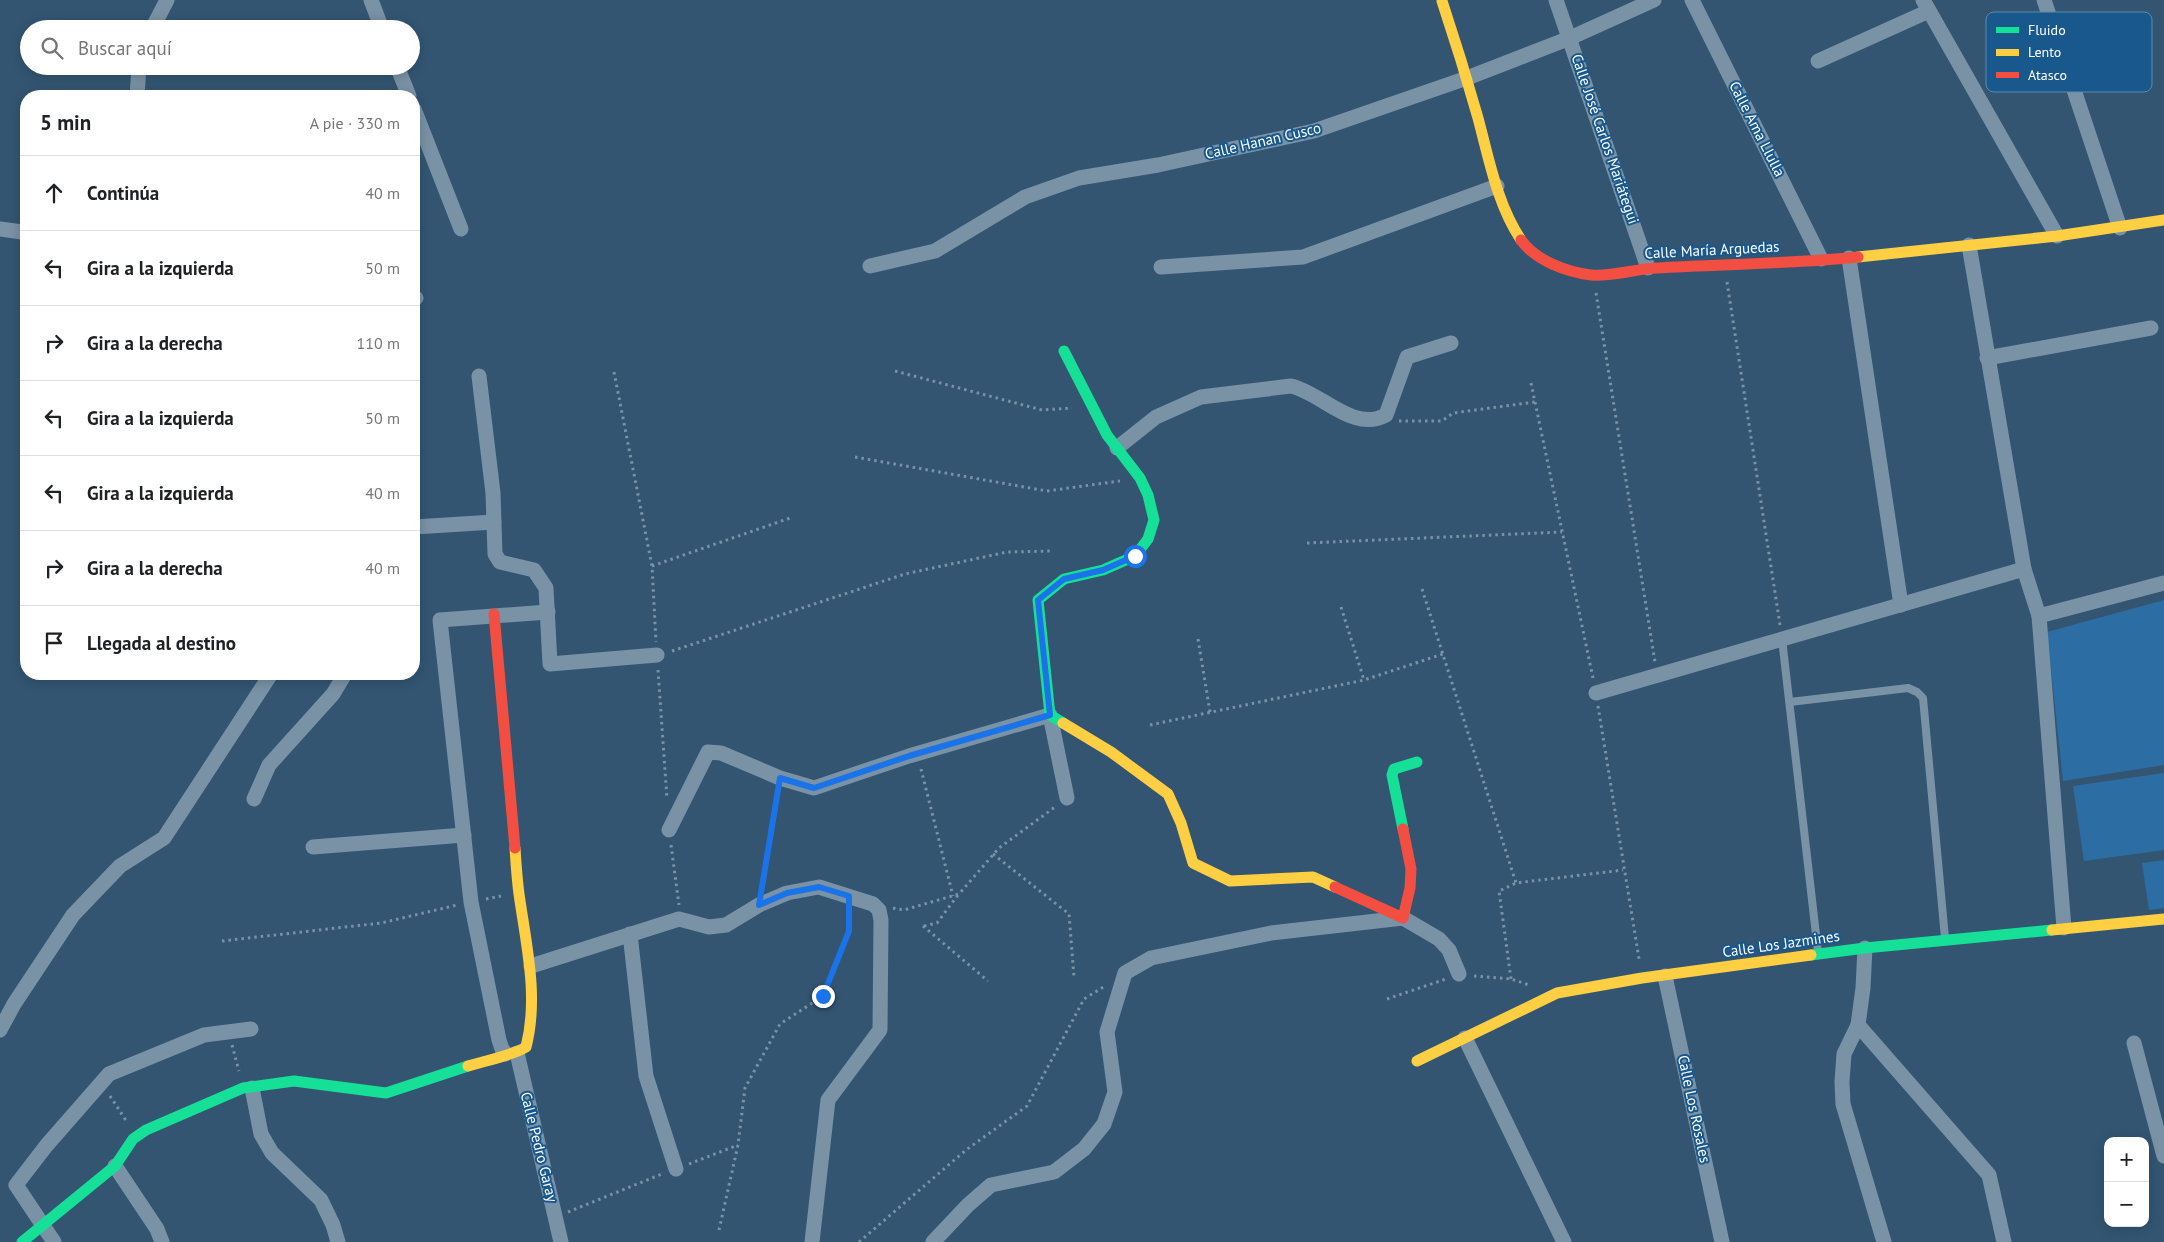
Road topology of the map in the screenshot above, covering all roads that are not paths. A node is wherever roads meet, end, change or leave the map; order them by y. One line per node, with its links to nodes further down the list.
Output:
1 (167, 0): 10 (street)
2 (371, 0): 11 (street)
3 (1556, 0): 12 (street, Calle José Carlos Mariátegui)
4 (1654, 0): 12 (street, Calle Hanan Cusco)
5 (1692, 0): 30 (street, Calle Ama Llulla)
6 (2044, 0): 9 (street)
7 (1442, 2): 16 (street, Calle María Arguedas)
8 (1926, 5): 13 (street); 27 (street)
9 (2048, 12)
10 (157, 20)
11 (379, 20)
12 (1570, 38): 16 (street, Calle Hanan Cusco); 33 (street, Calle José Carlos Mariátegui)
13 (1818, 61)
14 (138, 75): 17 (street)
15 (401, 75): 18 (street)
16 (1467, 78): 21 (street, Calle María Arguedas); 31 (street, Calle Hanan Cusco)
17 (137, 90)
18 (407, 90)
19 (2075, 92): 23 (street)
20 (420, 124): 25 (street)
21 (1497, 186): 32 (street); 33 (street, Calle María Arguedas)
22 (2164, 220): 23 (street, Calle María Arguedas)
23 (2120, 228): 27 (street, Calle María Arguedas)
24 (0, 229): 26 (street)
25 (461, 229)
26 (20, 232)
27 (2057, 236): 28 (street, Calle María Arguedas)
28 (1969, 245): 29 (street, Calle María Arguedas); 37 (street)
29 (1849, 258): 30 (street, Calle María Arguedas); 44 (street)
30 (1821, 259): 33 (street, Calle María Arguedas)
31 (870, 266)
32 (1160, 267)
33 (1648, 268)
34 (2151, 328): 37 (street)
35 (1451, 343): 39 (street)
36 (1064, 351): 39 (street)
37 (1987, 358): 42 (street)
38 (479, 376): 40 (street)
39 (1117, 448): 54 (street)
40 (494, 522): 41 (street); 45 (street)
41 (420, 527)
42 (2024, 569): 44 (street); 47 (street)
43 (2164, 584): 47 (street)
44 (1901, 605): 48 (street)
45 (548, 612): 46 (street); 49 (street)
46 (494, 614): 59 (street, Calle Pedro Garay); 68 (street)
47 (2039, 616): 63 (street)
48 (1782, 639): 52 (street); 53 (lane)
49 (657, 656)
50 (267, 680): 73 (street)
51 (341, 680): 57 (street)
52 (1596, 694)
53 (1790, 702): 65 (lane); 67 (lane)
54 (1050, 715): 56 (street); 58 (street); 61 (street)
55 (1417, 762): 61 (street)
56 (1067, 798)
57 (254, 799)
58 (669, 830)
59 (464, 835): 60 (street); 76 (street, Calle Pedro Garay)
60 (313, 847)
61 (1403, 918): 69 (street); 90 (street)
62 (2164, 919): 63 (street, Calle Los Jazmines)
63 (2064, 928): 65 (street, Calle Los Jazmines)
64 (630, 934): 68 (street); 81 (street); 89 (street)
65 (1945, 940): 66 (street, Calle Los Jazmines)
66 (1865, 948): 67 (street, Calle Los Jazmines); 71 (street)
67 (1819, 954): 70 (street, Calle Los Jazmines)
68 (531, 966): 76 (street)
69 (1459, 974)
70 (1665, 976): 74 (street, Calle Los Jazmines); 92 (street, Calle Los Rosales)
71 (1858, 1024): 93 (street); 94 (street)
72 (251, 1029): 82 (street)
73 (0, 1030)
74 (1465, 1038): 77 (street, Calle Los Jazmines); 91 (street)
75 (2134, 1043): 79 (street)
76 (512, 1053): 78 (street); 88 (street, Calle Pedro Garay)
77 (1418, 1061)
78 (248, 1088): 80 (street); 87 (street)
79 (2164, 1156)
80 (115, 1166): 82 (street); 83 (street)
81 (676, 1169)
82 (41, 1225): 84 (street); 85 (street)
83 (159, 1235): 86 (street)
84 (22, 1242)
85 (54, 1242)
86 (169, 1242)
87 (338, 1242)
88 (561, 1242)
89 (812, 1242)
90 (933, 1242)
91 (1564, 1242)
92 (1722, 1242)
93 (1884, 1242)
94 (2004, 1242)

